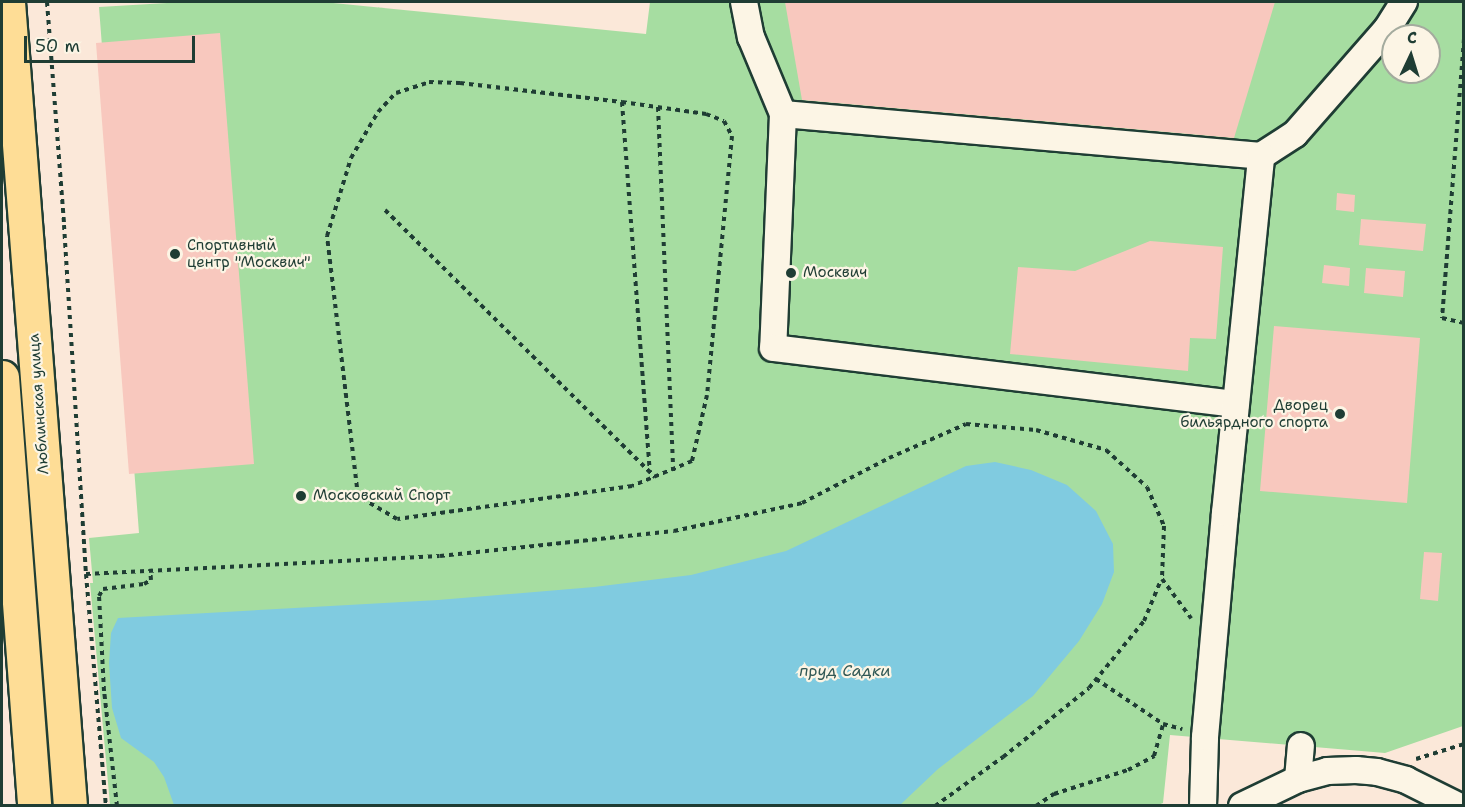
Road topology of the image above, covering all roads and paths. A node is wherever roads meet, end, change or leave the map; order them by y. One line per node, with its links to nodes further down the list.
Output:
1 (46, 2): 5 (path)
2 (744, 2): 9 (street)
3 (1404, 2): 10 (street)
4 (23, 6): 5 (path); 29 (main road, Люблинская улица)
5 (47, 10): 20 (path)
6 (1464, 39): 12 (path)
7 (622, 102): 8 (path); 16 (path); 18 (path)
8 (658, 107): 17 (path); 17 (path)
9 (783, 114): 10 (street); 15 (street)
10 (1261, 156): 15 (street)
11 (385, 210): 16 (path)
12 (1464, 323)
13 (2, 377): 14 (main road)
14 (2, 382): 28 (main road)
15 (1236, 404): 22 (street)
16 (650, 472): 18 (path)
17 (673, 472): 18 (path)
18 (656, 478)
19 (150, 569): 20 (path); 21 (path); 31 (path)
20 (86, 574): 30 (path)
21 (1162, 579): 22 (path); 23 (path)
22 (1213, 647): 25 (street)
23 (1096, 679): 24 (path); 32 (path)
24 (1163, 724): 25 (path); 33 (path)
25 (1205, 737): 34 (street)
26 (1301, 746): 27 (street)
27 (1298, 779): 35 (street); 36 (street)
28 (34, 806)
29 (70, 806)
30 (106, 806)
31 (117, 806)
32 (935, 806)
33 (1036, 806)
34 (1203, 806)
35 (1242, 806)
36 (1458, 806)

